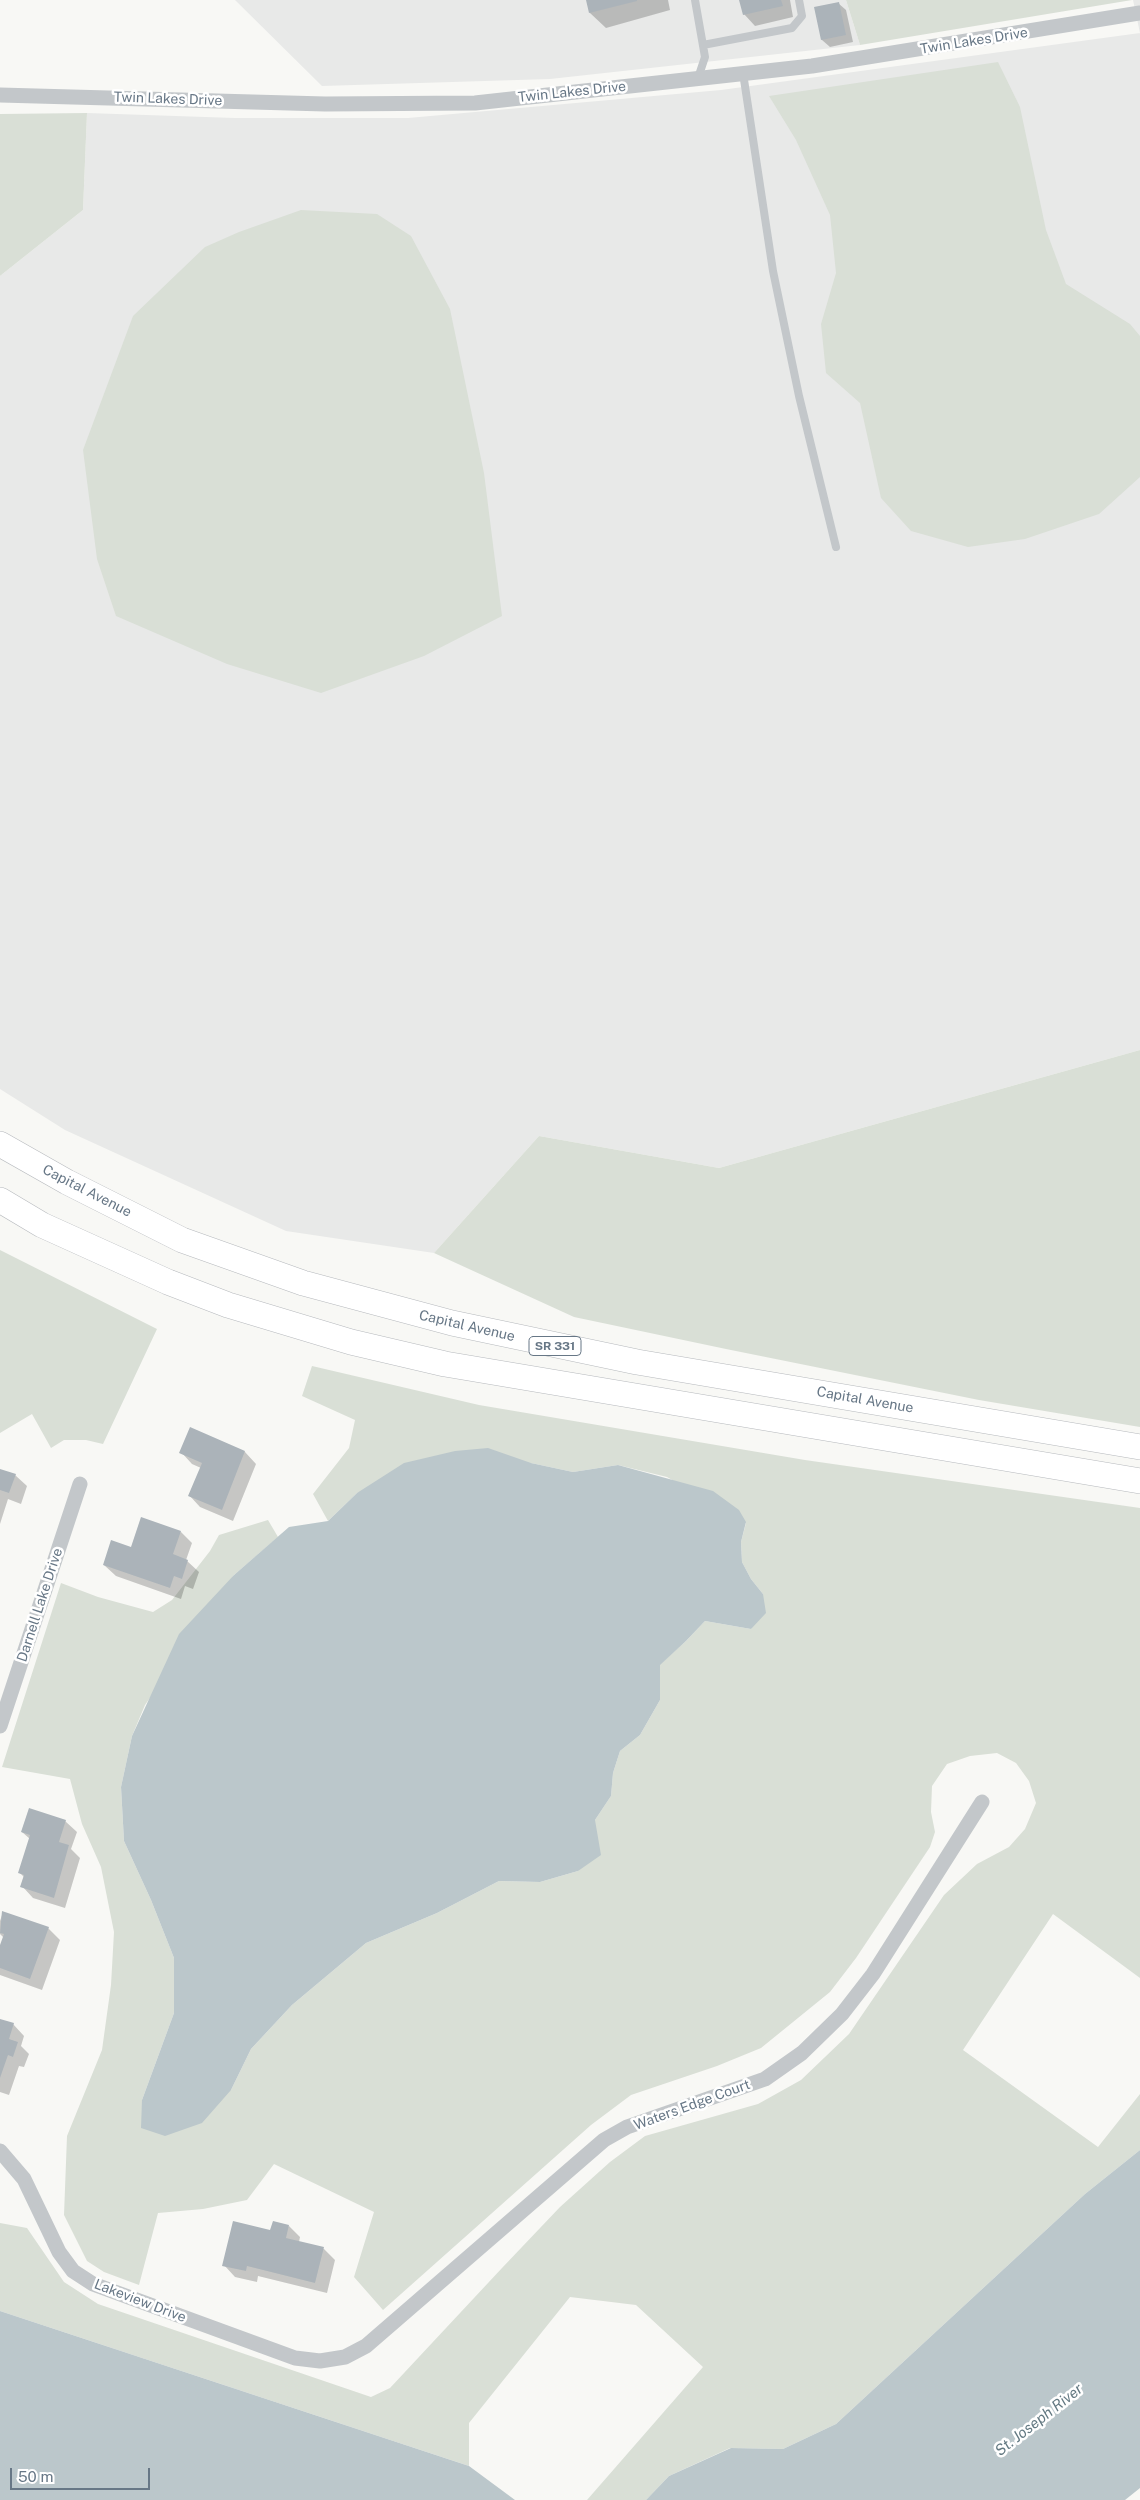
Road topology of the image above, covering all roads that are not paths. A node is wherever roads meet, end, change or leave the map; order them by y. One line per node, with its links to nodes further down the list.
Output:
1 (695, 0): 4 (lane)
2 (799, 0): 4 (lane)
3 (1140, 13): 5 (street, Twin Lakes Drive)
4 (703, 45): 6 (lane)
5 (743, 73): 6 (street, Twin Lakes Drive); 8 (lane)
6 (698, 78): 7 (street, Twin Lakes Drive)
7 (0, 95)
8 (836, 547)
9 (0, 1144): 11 (highway, Capital Avenue / SR 331)
10 (0, 1200): 12 (highway)
11 (1140, 1447)
12 (1140, 1481)
13 (80, 1484): 14 (street, Darnell Lake Drive)
14 (0, 1726)
15 (982, 1802): 17 (street, Waters Edge Court)
16 (0, 2151): 17 (street, Lakeview Drive)
17 (345, 2357)

